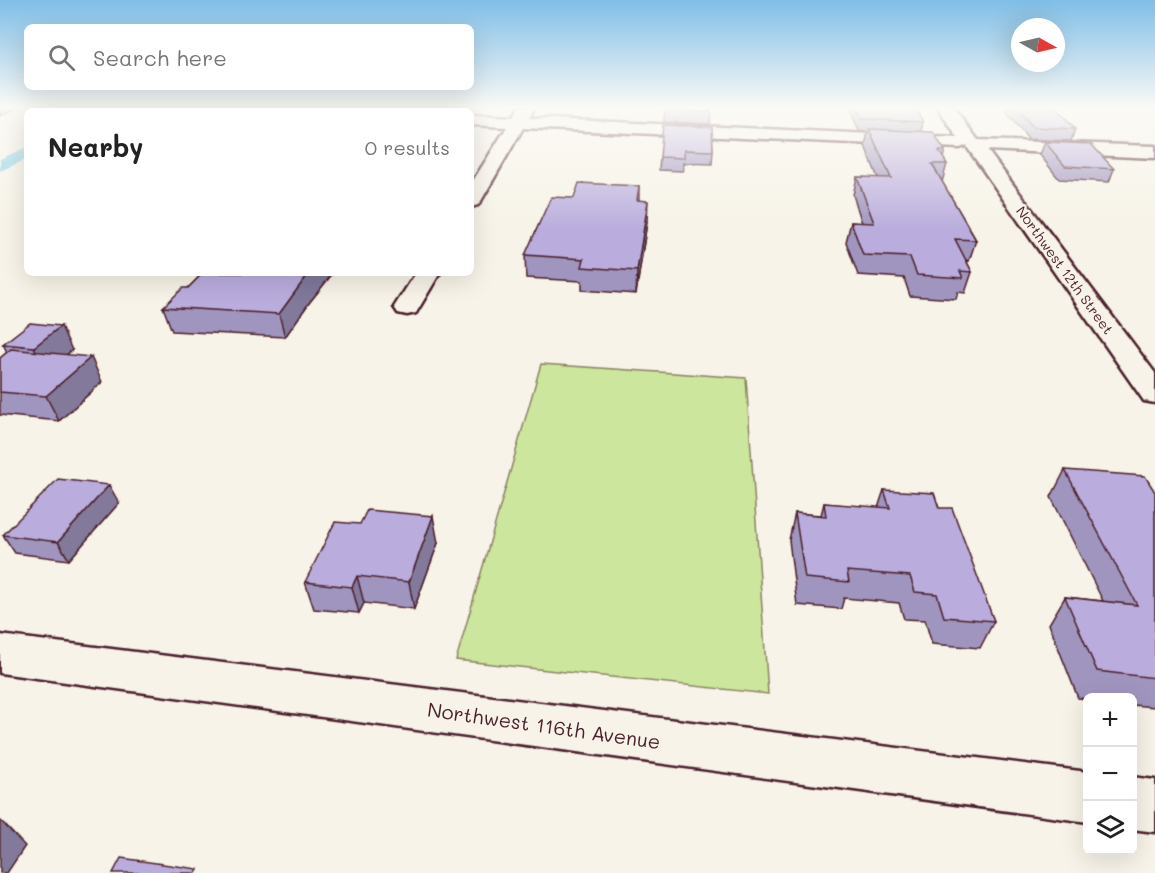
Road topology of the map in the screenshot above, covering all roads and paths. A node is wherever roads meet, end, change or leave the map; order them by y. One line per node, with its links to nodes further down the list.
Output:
1 (503, 148): 5 (street)
2 (975, 148): 8 (street, Northwest 12th Street)
3 (1058, 148): 4 (street)
4 (1155, 152)
5 (474, 196)
6 (426, 276): 7 (street)
7 (407, 307)
8 (1155, 394)
9 (0, 654): 10 (street, Northwest 116th Avenue)
10 (1083, 796)
11 (1137, 804): 12 (street)
12 (1155, 806)

